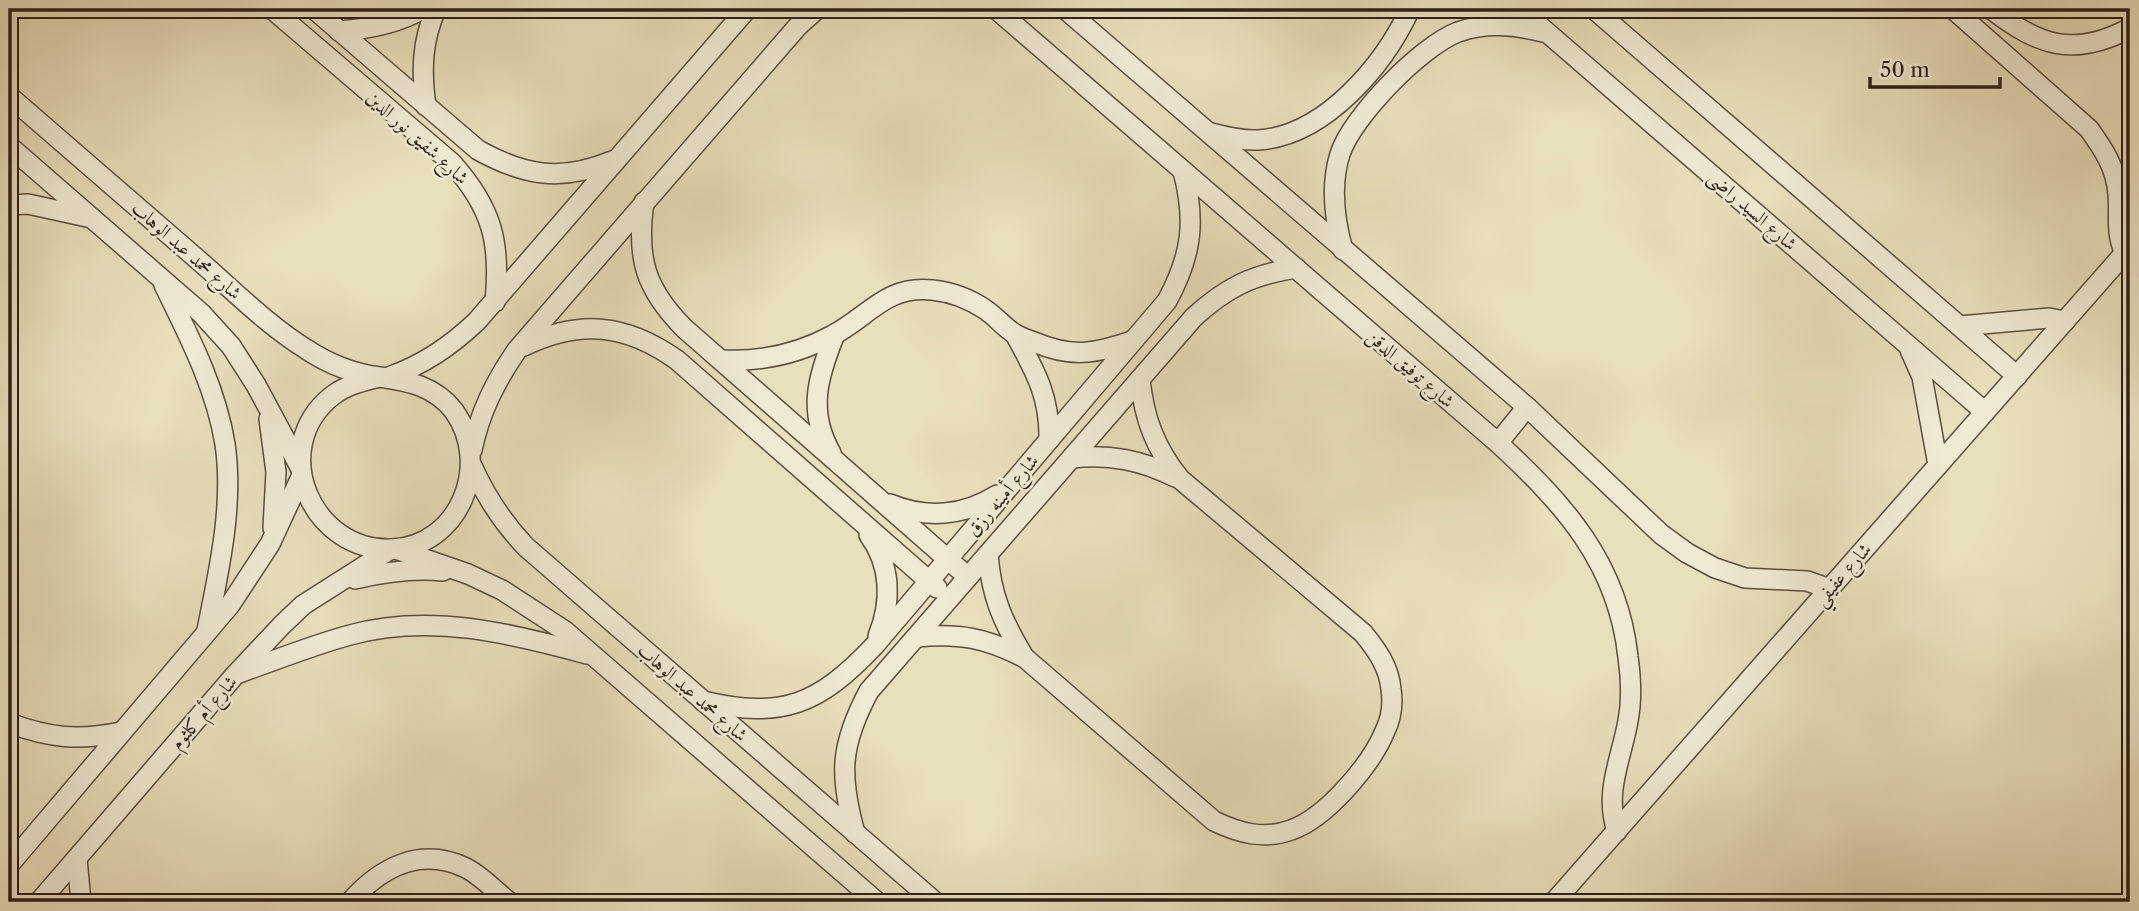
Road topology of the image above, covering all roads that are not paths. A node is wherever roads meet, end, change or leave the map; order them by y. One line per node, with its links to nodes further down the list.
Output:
1 (272, 9): 30 (street, شارع شفيق نور الدين)
2 (314, 9): 15 (street, شارع شفيق نور الدين)
3 (422, 9): 15 (street)
4 (436, 9): 18 (street)
5 (747, 9): 21 (street)
6 (817, 9): 23 (street)
7 (996, 9): 22 (street, شارع توفيق الدقن)
8 (1065, 9): 19 (street)
9 (1410, 9): 19 (street)
10 (1520, 9): 16 (street, شارع السيد راضى)
11 (1594, 9): 32 (street)
12 (1953, 9): 27 (street)
13 (1991, 9): 14 (street)
14 (2130, 28)
15 (340, 31): 18 (street, شارع شفيق نور الدين)
16 (1548, 33): 26 (street); 36 (street, شارع السيد راضى)
17 (9, 96): 40 (street, شارع محمد عبد الوهاب)
18 (426, 106): 21 (street, شارع شفيق نور الدين)
19 (1208, 132): 26 (street)
20 (9, 146): 25 (street, شارع محمد عبد الوهاب)
21 (616, 159): 30 (street)
22 (1183, 171): 28 (street, شارع توفيق الدقن); 35 (street, شارع أمينه رزق)
23 (644, 202): 37 (street); 38 (street)
24 (9, 205): 25 (street)
25 (92, 218): 29 (street, شارع محمد عبد الوهاب)
26 (1343, 250): 43 (street)
27 (2127, 250): 31 (street, شارع عفيفي)
28 (1296, 268): 41 (street, شارع أمينه رزق); 46 (street, شارع توفيق الدقن)
29 (158, 275): 42 (street, شارع محمد عبد الوهاب); 66 (street)
30 (495, 302): 40 (street)
31 (2065, 321): 32 (street); 39 (street, شارع عفيفي)
32 (1960, 326): 39 (street)
33 (835, 334): 34 (street); 38 (street); 49 (street)
34 (1015, 334): 35 (street); 45 (street)
35 (1133, 341): 45 (street, شارع أمينه رزق)
36 (1908, 345): 44 (street, شارع السيد راضى); 50 (street)
37 (517, 350): 48 (street); 55 (street)
38 (721, 360): 49 (street)
39 (2017, 376): 44 (street, شارع عفيفي)
40 (385, 377): 48 (street); 51 (street)
41 (1140, 379): 47 (street, شارع أمينه رزق); 52 (street)
42 (265, 401): 51 (street, شارع محمد عبد الوهاب); 56 (street)
43 (1527, 407): 46 (street); 64 (street)
44 (1985, 412): 50 (street, شارع عفيفي)
45 (1049, 439): 53 (street, شارع أمينه رزق)
46 (1498, 443): 75 (street, شارع توفيق الدقن)
47 (1072, 458): 52 (street); 58 (street, شارع أمينه رزق)
48 (471, 460): 57 (street); 72 (street, شارع محمد عبد الوهاب)
49 (836, 462): 54 (street)
50 (1938, 465): 64 (street, شارع عفيفي)
51 (301, 472): 56 (street); 57 (street)
52 (1180, 479): 70 (street)
53 (1007, 489): 54 (street); 59 (street, شارع أمينه رزق)
54 (879, 500): 59 (street)
55 (859, 520): 62 (street); 68 (street)
56 (270, 544): 66 (street)
57 (393, 549): 60 (street, شارع محمد عبد الوهاب); 63 (street, شارع أم كلثوم)
58 (988, 554): 61 (street, شارع أمينه رزق); 70 (street)
59 (947, 559): 61 (street); 62 (street, شارع أمينه رزق)
60 (468, 574): 63 (street); 69 (street, شارع محمد عبد الوهاب)
61 (968, 578): 65 (street, شارع أمينه رزق)
62 (929, 581): 65 (street); 68 (street, شارع أمينه رزق)
63 (328, 589): 71 (street, شارع أم كلثوم)
64 (1830, 589): 75 (street, شارع عفيفي)
65 (950, 599): 67 (street, شارع أمينه رزق)
66 (206, 633): 74 (street)
67 (917, 637): 70 (street); 76 (street, شارع أمينه رزق)
68 (874, 646): 72 (street, شارع أمينه رزق)
69 (594, 655): 71 (street); 83 (street, شارع محمد عبد الوهاب)
70 (1025, 658)
71 (235, 675): 77 (street, شارع أم كلثوم)
72 (703, 701): 76 (street, شارع محمد عبد الوهاب)
73 (9, 723): 74 (street)
74 (121, 732): 78 (street)
75 (1617, 831): 85 (street, شارع عفيفي)
76 (855, 833): 84 (street, شارع محمد عبد الوهاب)
77 (77, 859): 79 (street, شارع أم كلثوم); 80 (street)
78 (9, 865)
79 (39, 902)
80 (81, 902)
81 (350, 902): 82 (street)
82 (509, 902)
83 (877, 902)
84 (935, 902)
85 (1554, 902)

